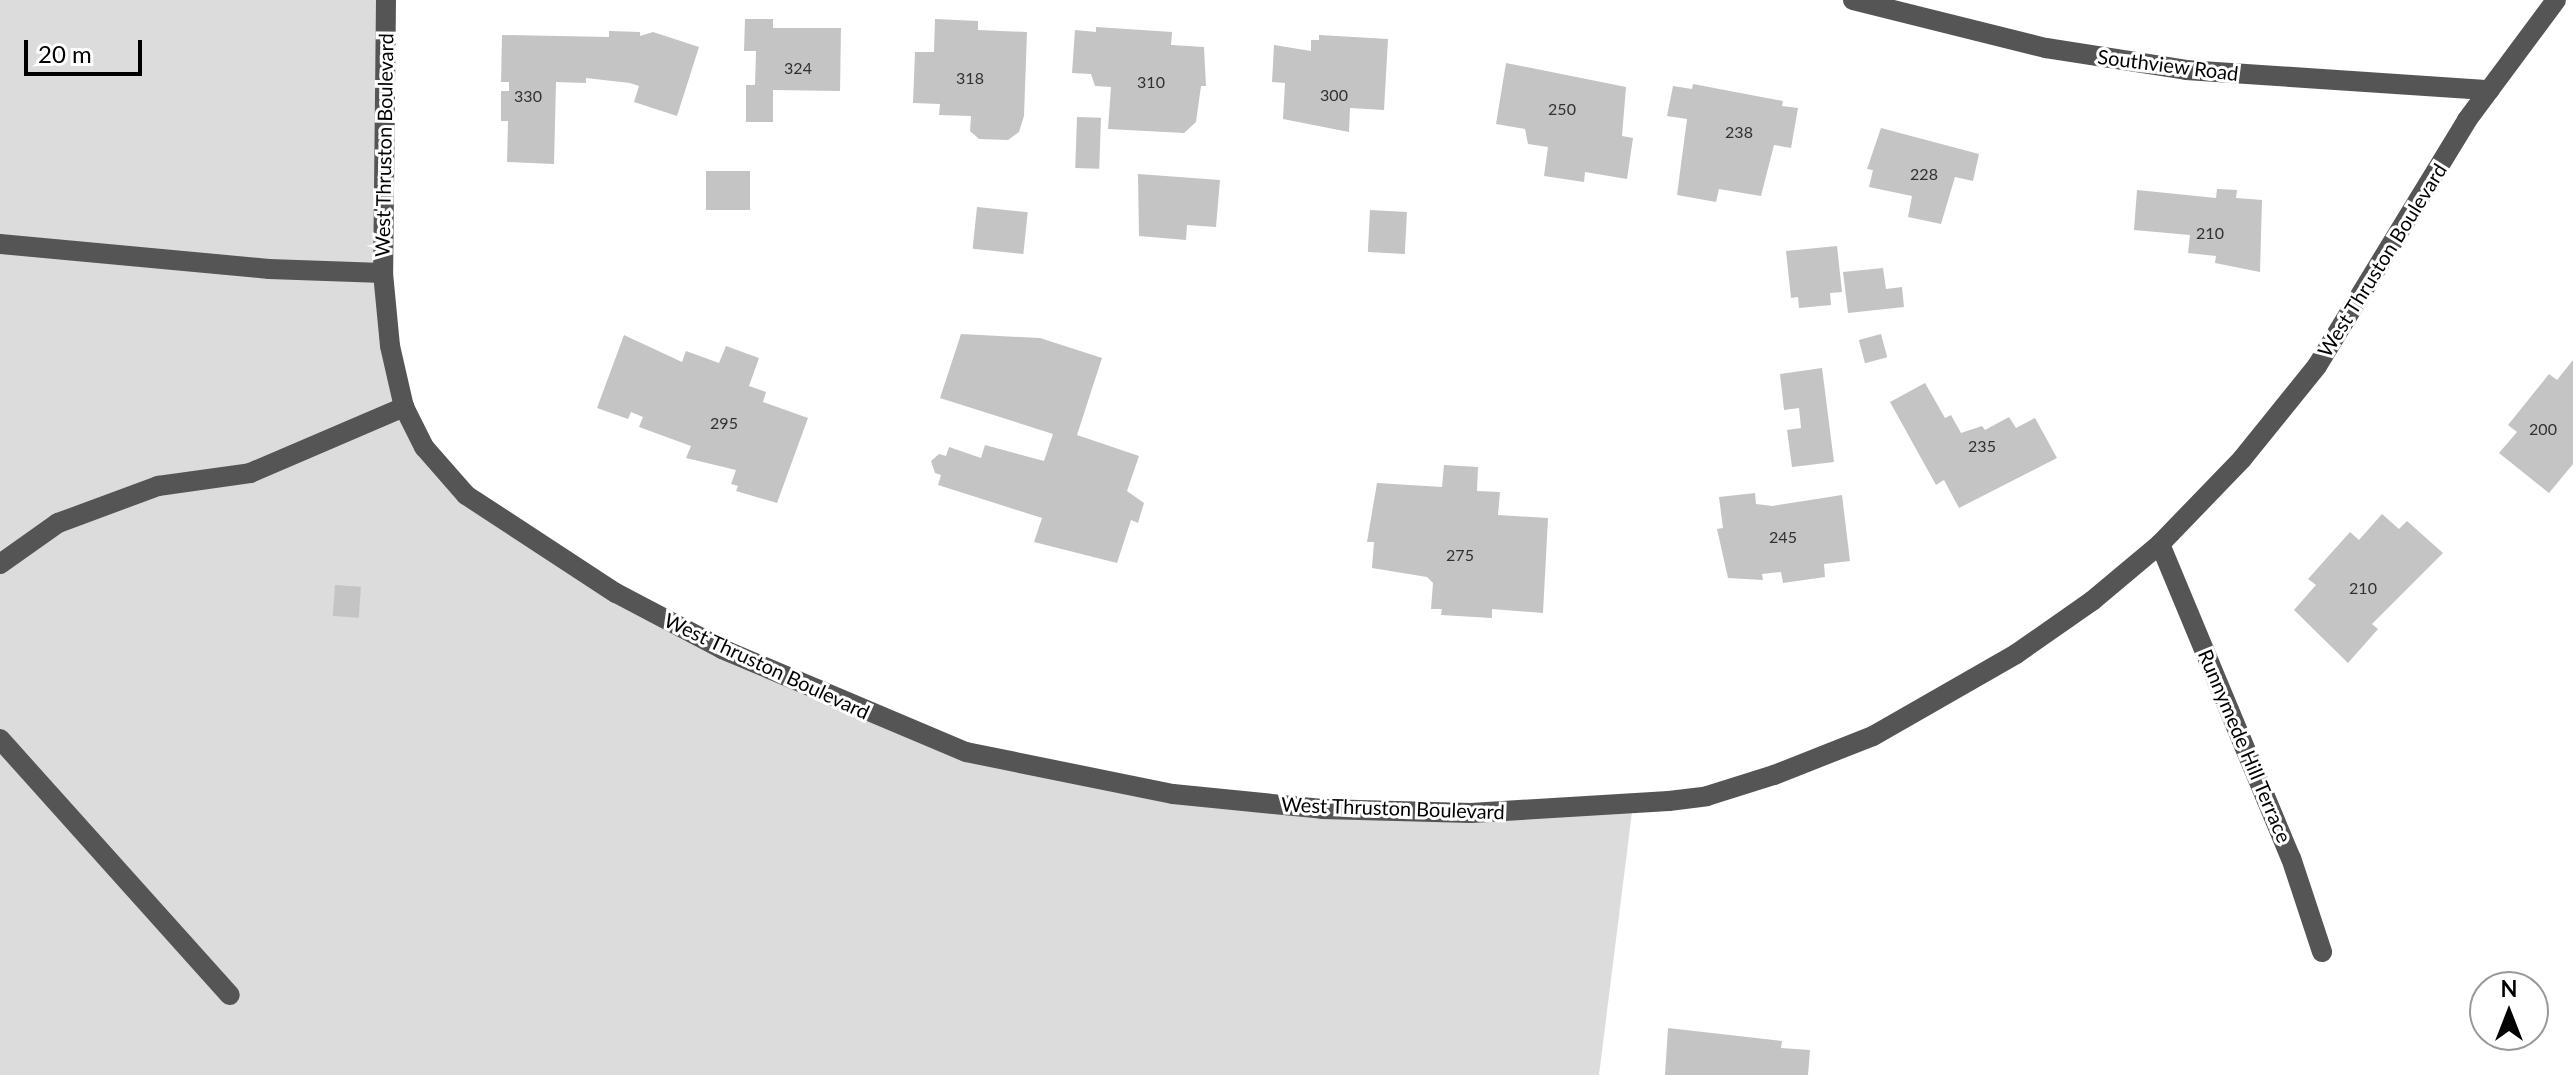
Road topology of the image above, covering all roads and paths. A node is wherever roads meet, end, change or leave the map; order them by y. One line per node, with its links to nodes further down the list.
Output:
1 (386, 0): 6 (street, West Thruston Boulevard)
2 (1853, 0): 4 (street, Southview Road)
3 (2556, 0): 4 (street, West Thruston Boulevard)
4 (2489, 90): 8 (street, West Thruston Boulevard)
5 (0, 244): 6 (street)
6 (383, 273): 7 (street, West Thruston Boulevard)
7 (404, 407): 8 (street, West Thruston Boulevard); 9 (street)
8 (2160, 544): 11 (street, Runnymede Hill Terrace)
9 (0, 564)
10 (0, 739): 12 (street)
11 (2322, 952)
12 (230, 995)

